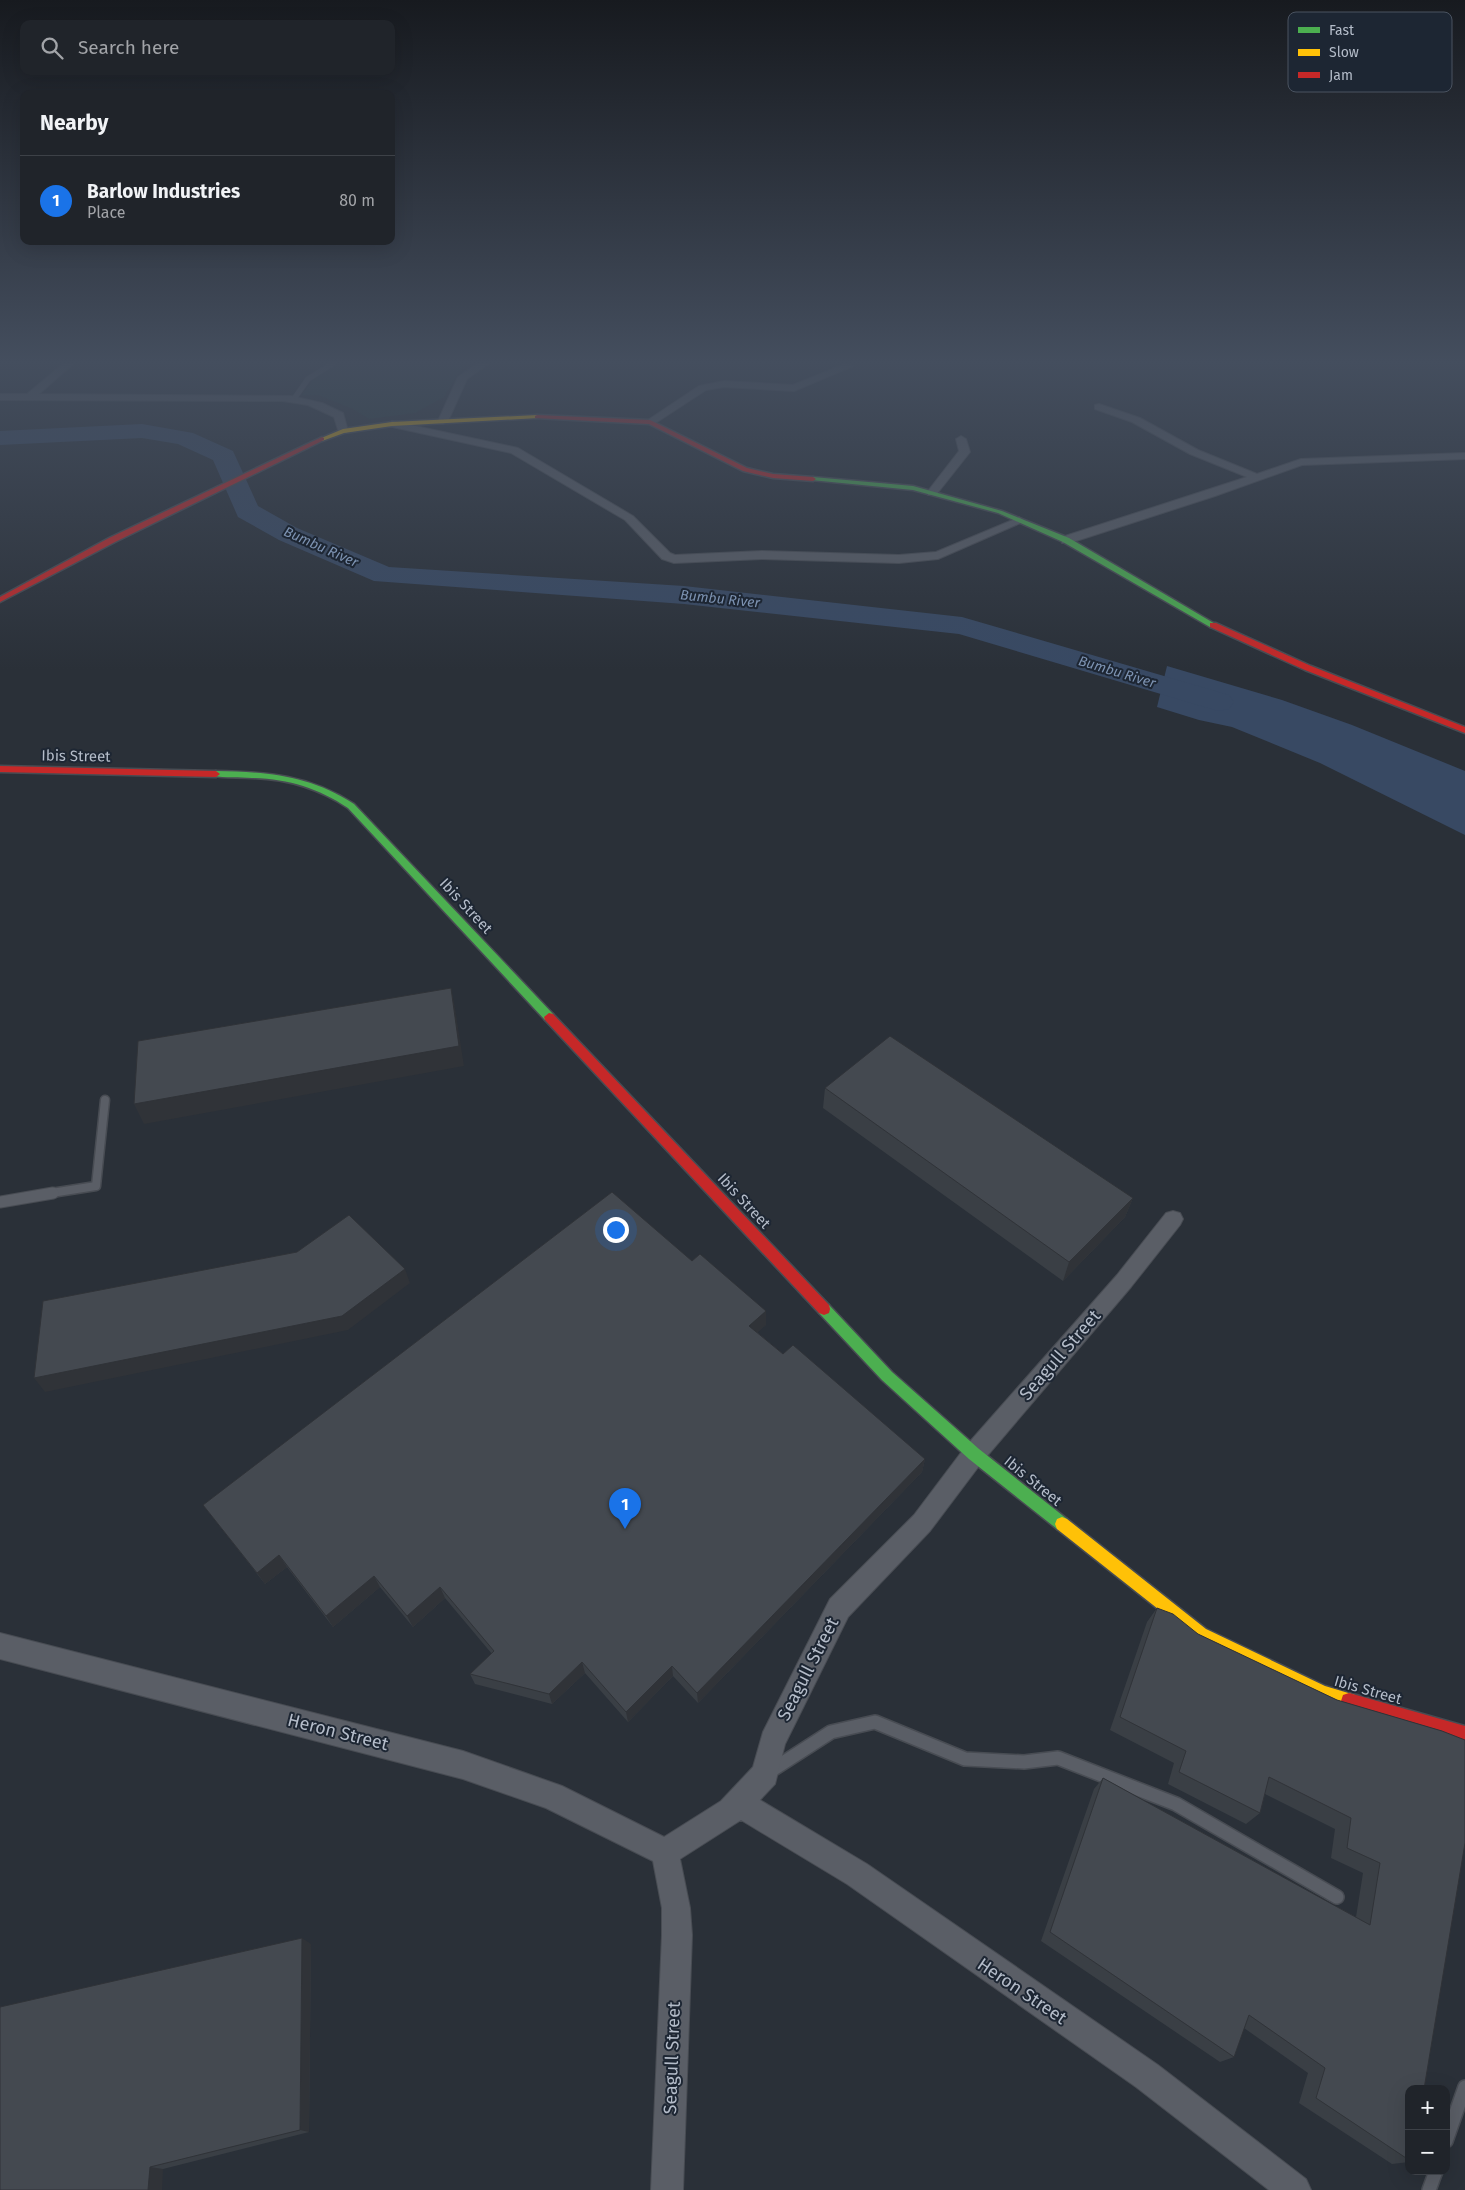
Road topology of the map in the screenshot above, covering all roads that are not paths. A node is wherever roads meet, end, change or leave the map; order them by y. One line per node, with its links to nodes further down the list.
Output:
1 (265, 466): 11 (street)
2 (544, 466): 9 (street)
3 (737, 466): 8 (street)
4 (950, 466): 8 (street)
5 (1229, 466): 7 (street)
6 (1290, 466): 7 (street)
7 (1258, 478): 10 (street)
8 (932, 493): 9 (street)
9 (1019, 521): 10 (street)
10 (1066, 540): 12 (street)
11 (0, 600)
12 (1465, 730)
13 (0, 769): 17 (street, Ibis Street)
14 (105, 1100): 15 (lane)
15 (0, 1202)
16 (1173, 1219): 17 (street, Seagull Street)
17 (974, 1454): 19 (street, Ibis Street); 20 (street, Seagull Street)
18 (0, 1646): 22 (street, Heron Street)
19 (1465, 1734)
20 (765, 1774): 21 (street, Seagull Street); 23 (lane)
21 (740, 1804): 22 (street, Seagull Street); 28 (street, Heron Street)
22 (665, 1852): 27 (street, Seagull Street)
23 (1337, 1897)
24 (1465, 2087): 25 (lane)
25 (1450, 2130)
26 (1435, 2175): 29 (lane)
27 (666, 2190)
28 (1294, 2190)
29 (1429, 2190)

